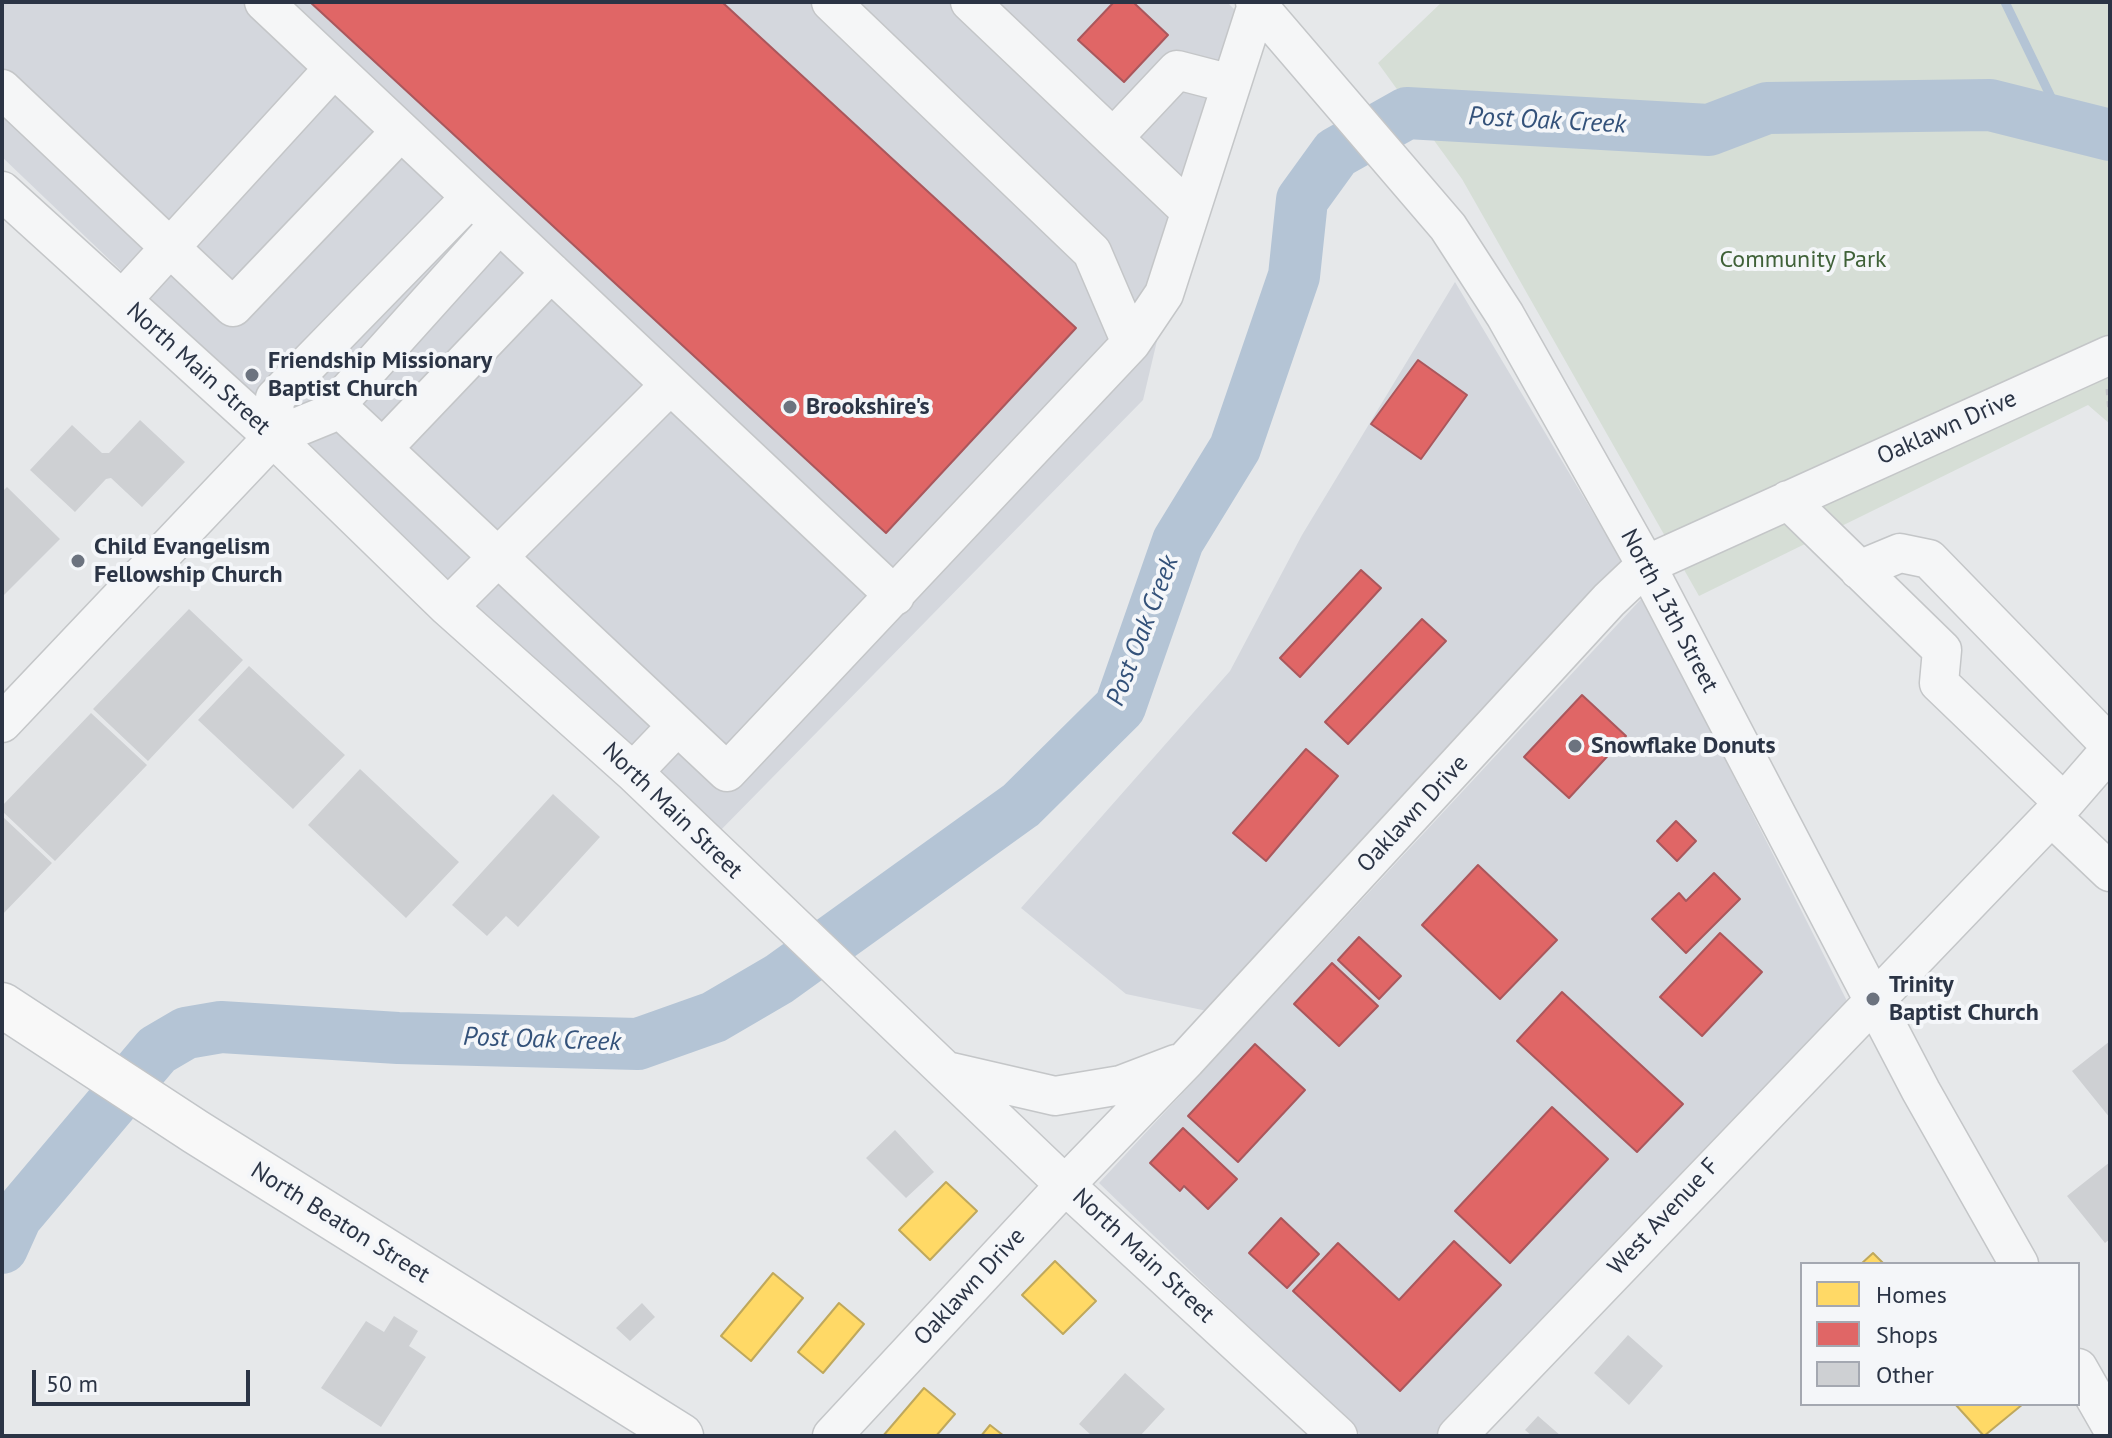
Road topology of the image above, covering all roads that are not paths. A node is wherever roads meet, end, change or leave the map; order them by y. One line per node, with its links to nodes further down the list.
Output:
1 (264, 2): 5 (street)
2 (970, 2): 9 (street)
3 (1256, 3): 6 (street); 25 (street, North 13th Street)
4 (849, 8): 17 (street)
5 (334, 68): 8 (street); 14 (street)
6 (1231, 84): 9 (street); 12 (street)
7 (2, 89): 14 (street)
8 (401, 131): 11 (street); 14 (street)
9 (1113, 138): 12 (street)
10 (2, 191): 16 (street, North Main Street)
11 (471, 197): 13 (street); 21 (street)
12 (1190, 211): 17 (street)
13 (499, 224): 15 (street); 20 (street)
14 (172, 249): 16 (street)
15 (551, 272): 19 (street); 22 (street)
16 (122, 300): 21 (street, North Main Street)
17 (1131, 343): 27 (street)
18 (2110, 355): 23 (street, Oaklawn Drive)
19 (670, 385): 24 (street); 27 (street)
20 (336, 405): 21 (street); 22 (street)
21 (273, 437): 28 (street, North Main Street); 29 (street)
22 (383, 448): 24 (street)
23 (1788, 500): 25 (street, Oaklawn Drive); 26 (street)
24 (500, 558): 28 (street); 30 (street)
25 (1646, 565): 35 (street, North 13th Street); 37 (street, Oaklawn Drive)
26 (1859, 570): 31 (street); 33 (street)
27 (895, 596): 30 (street)
28 (448, 607): 32 (street, North Main Street)
29 (2, 723)
30 (677, 726): 32 (street)
31 (2110, 748): 33 (street, West Avenue F)
32 (633, 772): 38 (street, North Main Street)
33 (2058, 810): 34 (street); 35 (street, West Avenue F)
34 (2110, 872)
35 (1874, 1002): 40 (street, North 13th Street); 46 (street, West Avenue F)
36 (5, 1007): 43 (main road, North Beaton Street)
37 (1186, 1060): 38 (street); 39 (street, Oaklawn Drive)
38 (951, 1072): 39 (street, North Main Street)
39 (1065, 1185): 44 (street, Oaklawn Drive); 45 (street, North Main Street)
40 (2018, 1262)
41 (2080, 1372): 42 (street)
42 (2110, 1424)
43 (681, 1436)
44 (832, 1436)
45 (1338, 1436)
46 (1457, 1436)

